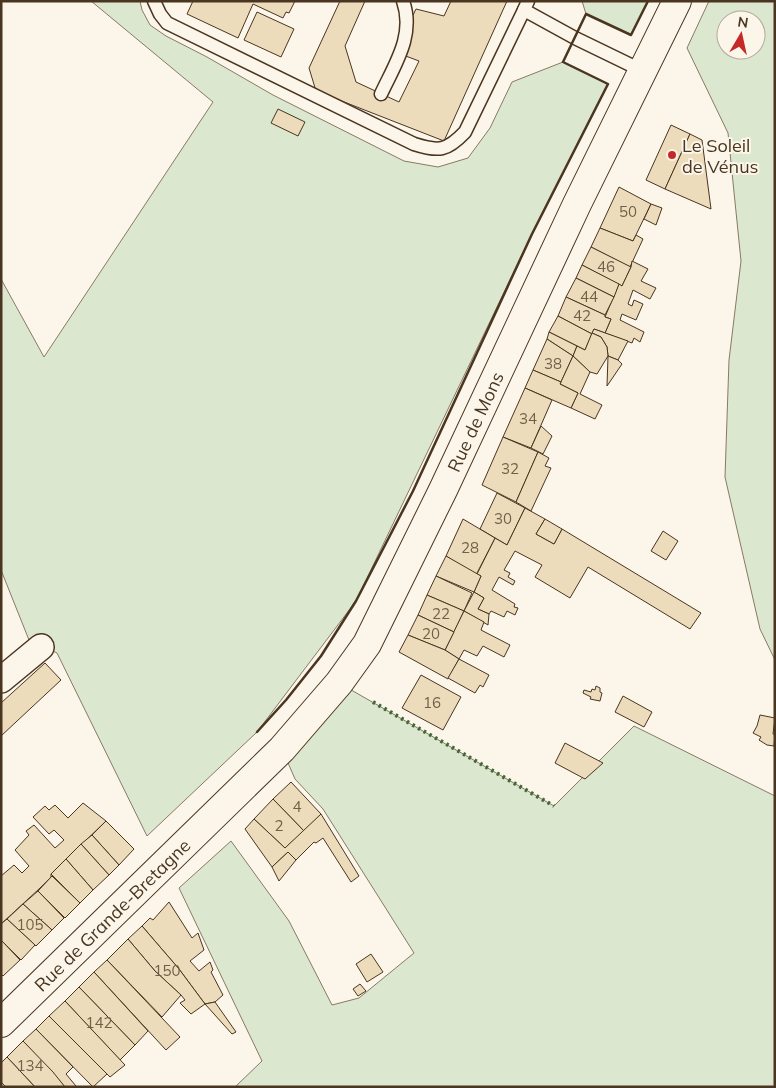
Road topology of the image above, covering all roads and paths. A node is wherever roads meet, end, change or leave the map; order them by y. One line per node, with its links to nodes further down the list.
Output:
1 (154, 1): 4 (lane)
2 (403, 1): 6 (lane)
3 (677, 1): 5 (main road, Rue de Mons)
4 (526, 6): 5 (lane)
5 (643, 71): 9 (main road, Rue de Mons)
6 (382, 94)
7 (41, 647): 8 (street)
8 (1, 680)
9 (221, 806): 10 (main road, Rue de Grande-Bretagne)
10 (1, 1023)

